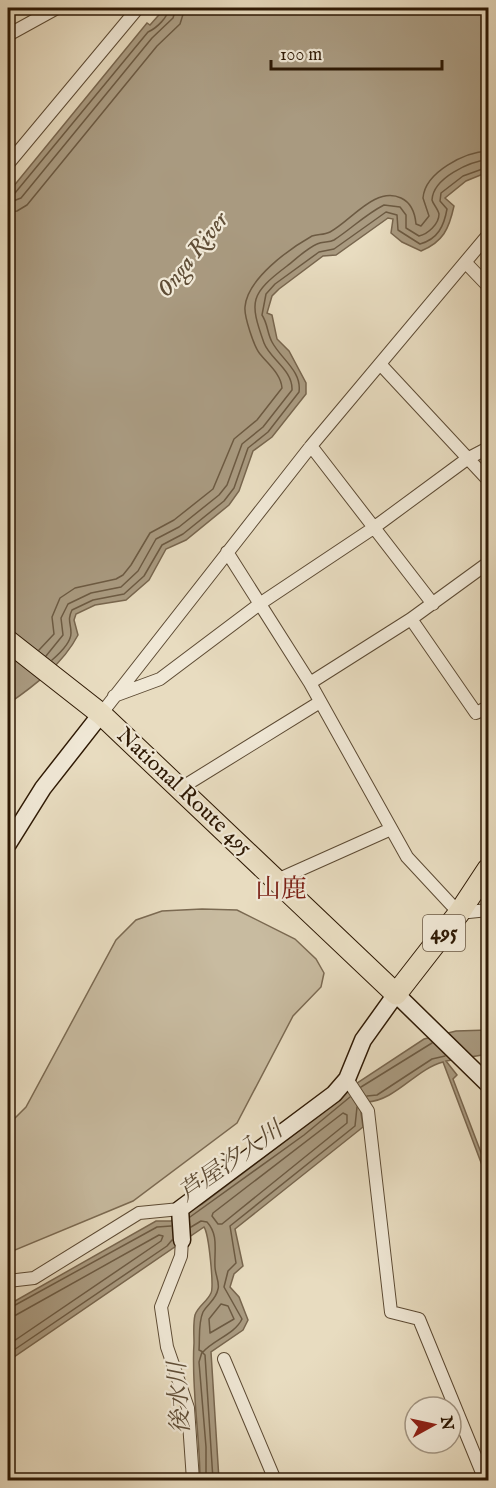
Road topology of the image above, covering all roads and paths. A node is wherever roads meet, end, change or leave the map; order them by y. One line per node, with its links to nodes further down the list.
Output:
1 (57, 8): 3 (street)
2 (138, 8): 4 (street)
3 (8, 35)
4 (8, 164)
5 (489, 235): 6 (street)
6 (466, 263): 7 (street); 8 (street)
7 (489, 286)
8 (381, 365): 9 (street); 11 (street)
9 (311, 446): 13 (street); 14 (street)
10 (489, 448): 11 (street)
11 (467, 459): 12 (street); 13 (street)
12 (489, 480)
13 (372, 529): 16 (street); 17 (street)
14 (227, 552): 16 (street); 21 (street)
15 (489, 563): 17 (street)
16 (261, 603): 20 (street); 21 (street)
17 (433, 604): 18 (street)
18 (411, 619): 20 (street); 23 (street)
19 (8, 641): 24 (highway, National Route 495)
20 (310, 684): 22 (street)
21 (114, 696): 24 (street)
22 (320, 702): 25 (street); 26 (street)
23 (489, 707)
24 (101, 714): 25 (highway, National Route 495); 27 (street)
25 (181, 788): 29 (highway, National Route 495)
26 (391, 829): 29 (street); 31 (street)
27 (8, 844)
28 (489, 869): 31 (highway, 495)
29 (277, 880): 32 (highway, National Route 495)
30 (489, 910): 31 (street)
31 (459, 913): 32 (highway, 495)
32 (396, 994): 33 (street); 34 (street)
33 (347, 1081): 35 (street); 41 (street)
34 (489, 1084)
35 (180, 1211): 36 (street); 37 (street)
36 (182, 1240): 39 (street)
37 (8, 1281)
38 (224, 1359): 40 (street)
39 (193, 1480)
40 (275, 1480)
41 (485, 1480)

